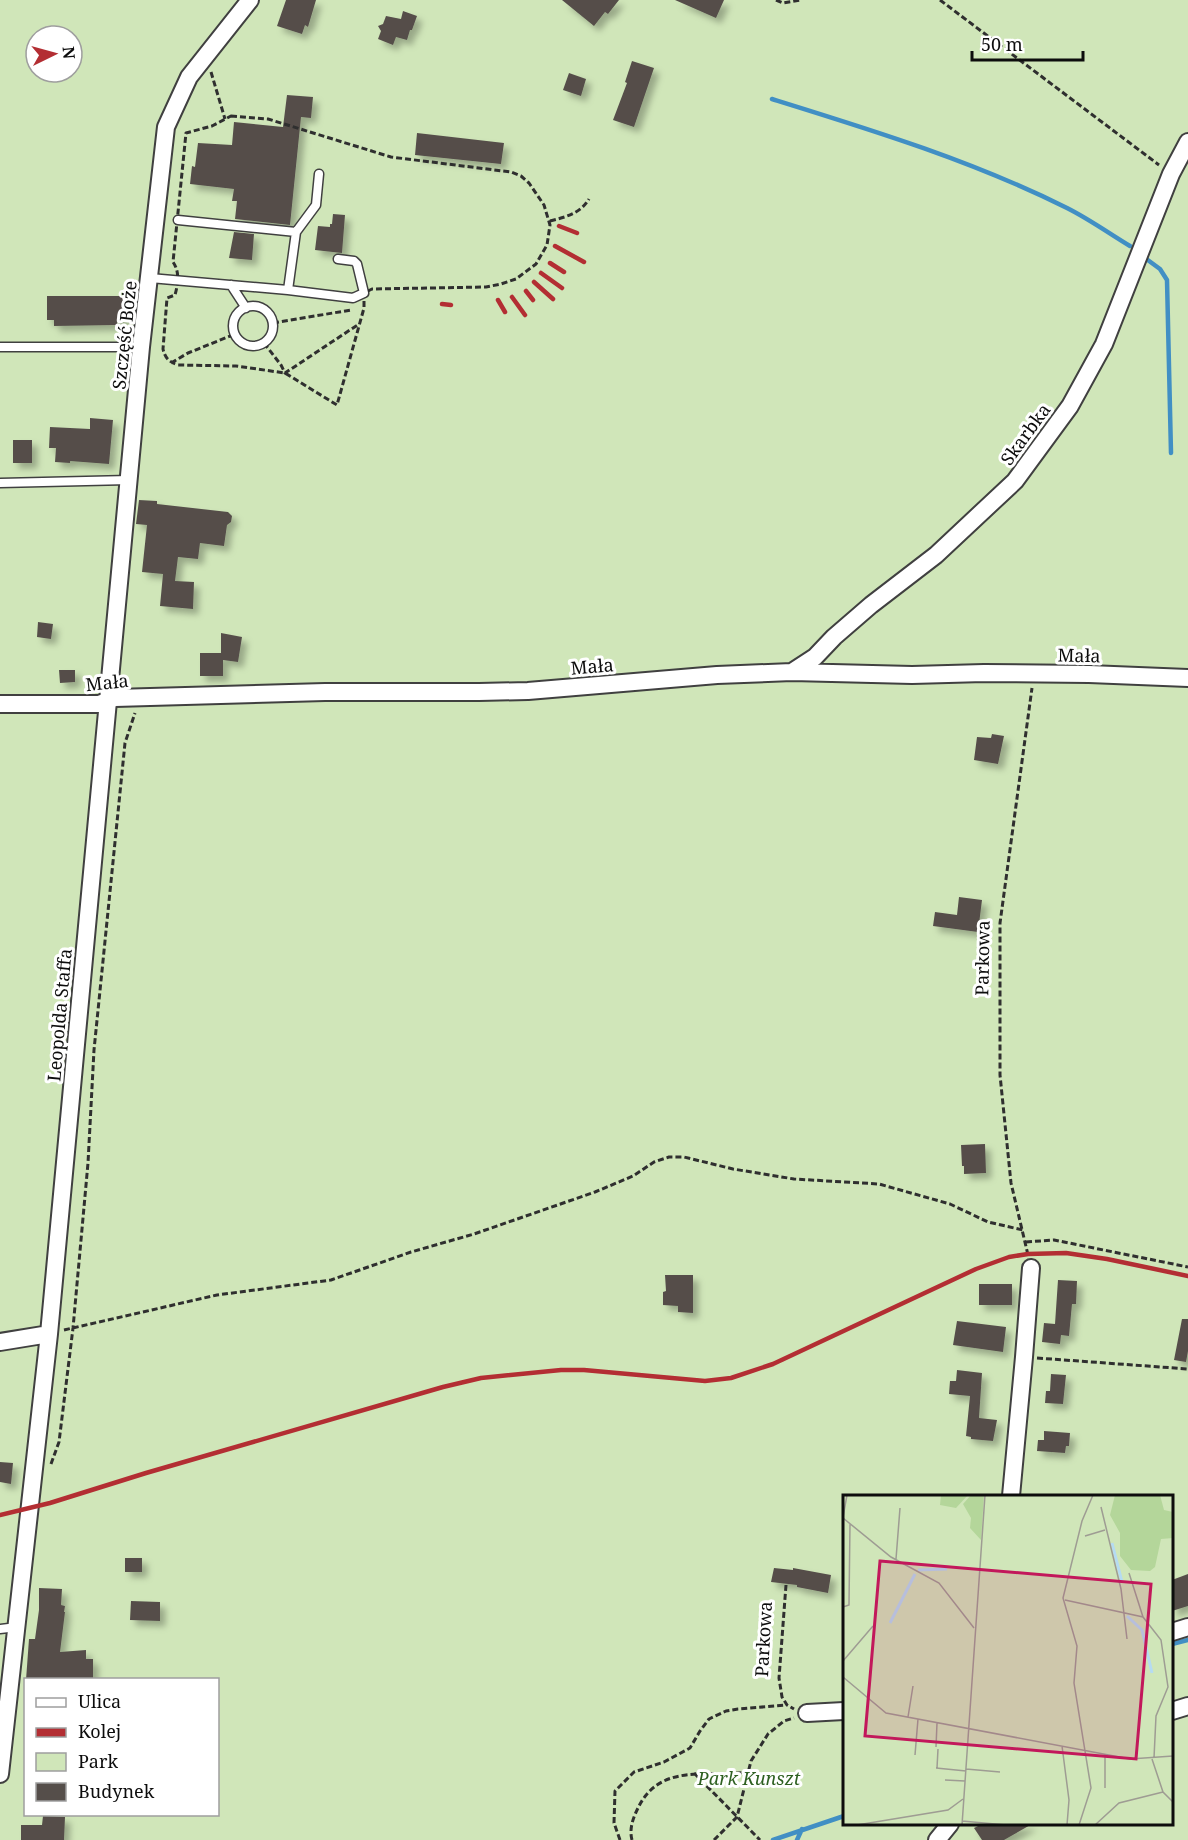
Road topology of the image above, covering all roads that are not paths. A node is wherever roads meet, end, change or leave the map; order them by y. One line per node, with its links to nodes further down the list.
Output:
1 (250, 0): 7 (street, Szczęść Boże)
2 (1188, 142): 15 (street, Skarbka)
3 (319, 174): 5 (lane)
4 (178, 220): 5 (lane)
5 (296, 232): 9 (lane)
6 (338, 260): 9 (lane)
7 (150, 278): 8 (lane); 12 (street, Szczęść Boże)
8 (231, 285): 9 (lane); 10 (lane)
9 (288, 290)
10 (246, 308): 10 (lane)
11 (0, 347): 12 (lane)
12 (141, 347): 13 (street, Szczęść Boże)
13 (129, 480): 14 (lane); 17 (street, Szczęść Boże)
14 (0, 483)
15 (792, 672): 16 (street, Mała); 17 (street, Mała)
16 (1188, 678)
17 (108, 700): 18 (street, Mała); 20 (street, Leopolda Staffa)
18 (0, 704)
19 (1030, 1268): 22 (street)
20 (49, 1334): 21 (street); 23 (street, Leopolda Staffa)
21 (0, 1342)
22 (1011, 1495)
23 (17, 1627): 25 (lane); 31 (street, Leopolda Staffa)
24 (1188, 1627): 26 (street)
25 (0, 1629)
26 (1173, 1632)
27 (1188, 1706): 29 (street)
28 (843, 1711): 30 (street)
29 (1173, 1711)
30 (807, 1713)
31 (0, 1774)
32 (949, 1825): 33 (street)
33 (937, 1840)

